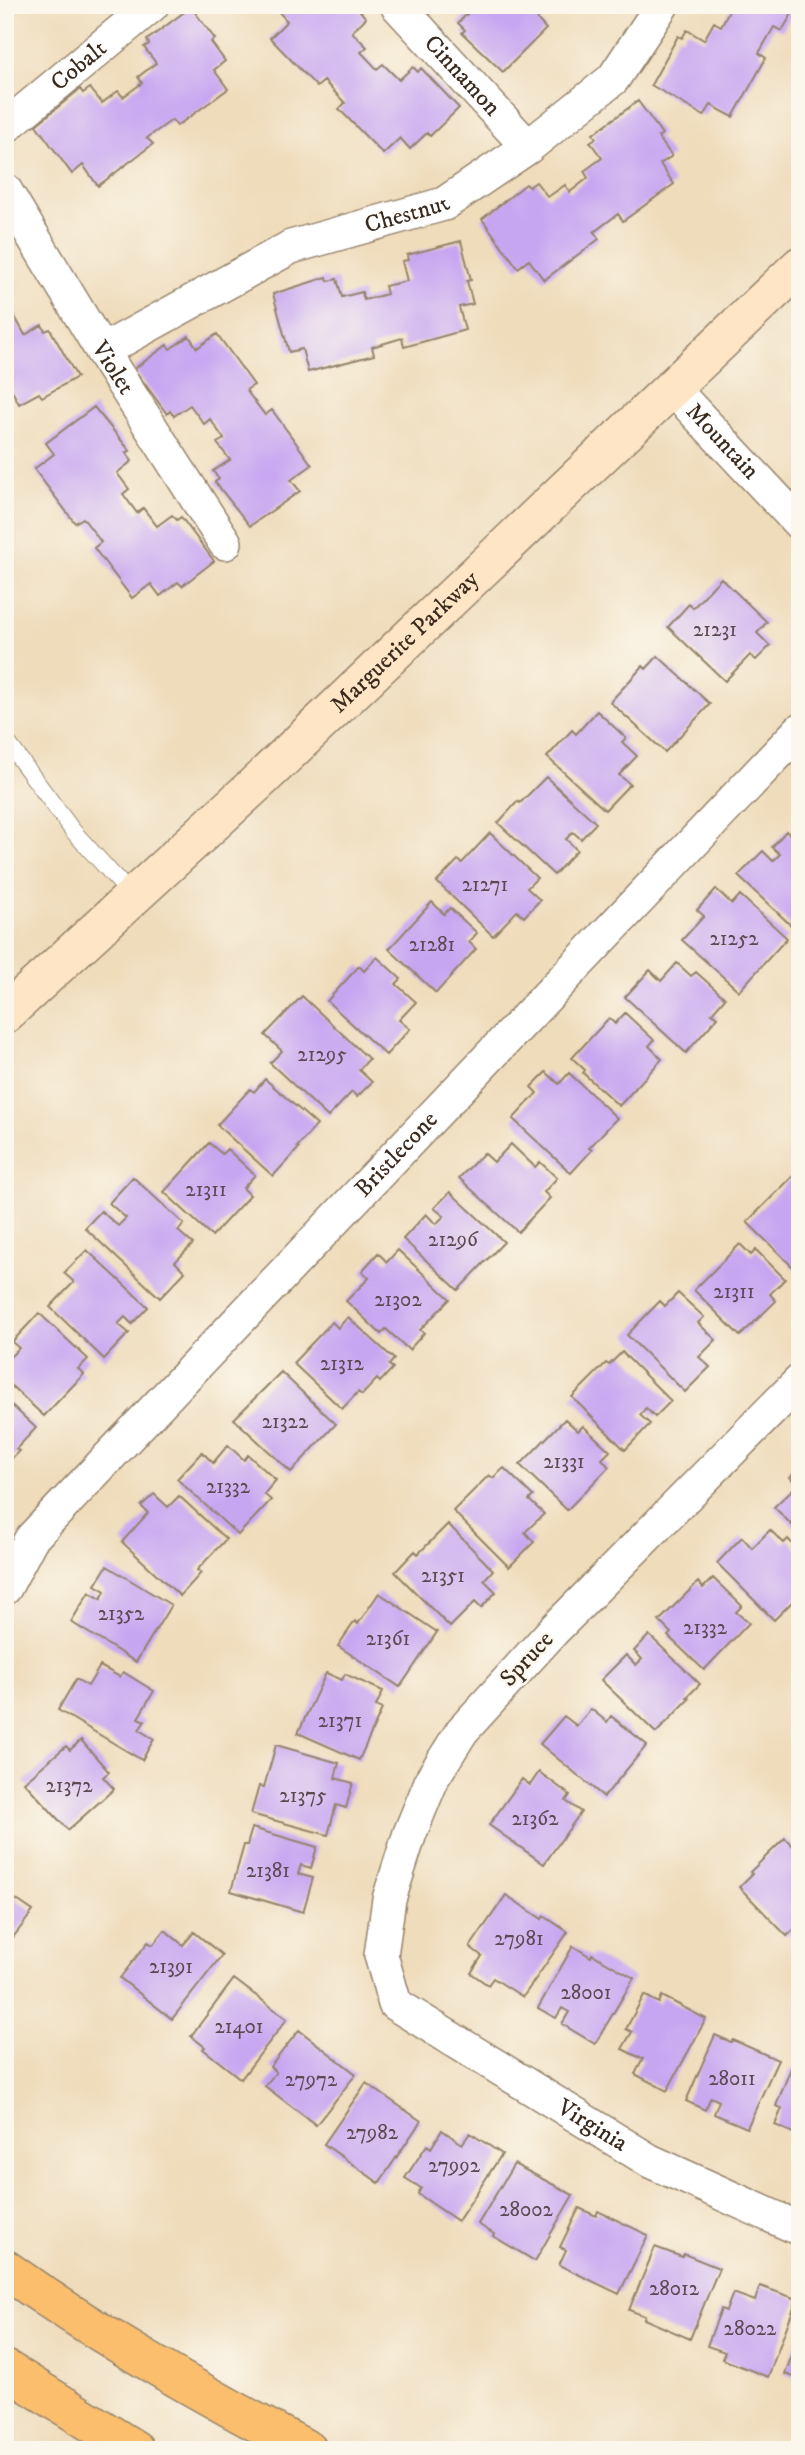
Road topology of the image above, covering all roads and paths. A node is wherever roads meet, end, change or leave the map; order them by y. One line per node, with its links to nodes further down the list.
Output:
1 (152, 5): 4 (street, Cobalt)
2 (397, 5): 5 (street, Cinnamon)
3 (662, 5): 5 (street, Chestnut)
4 (5, 127)
5 (528, 147): 8 (street, Chestnut)
6 (5, 190): 8 (street, Violet)
7 (800, 266): 9 (main road, Marguerite Parkway)
8 (102, 351): 11 (street, Violet)
9 (673, 389): 10 (street, Mountain); 14 (main road, Marguerite Parkway)
10 (800, 523)
11 (225, 542)
12 (800, 730): 17 (street, Bristlecone)
13 (5, 739): 14 (lane)
14 (133, 897): 15 (main road, Marguerite Parkway)
15 (5, 1014)
16 (800, 1381): 18 (street, Spruce)
17 (5, 1588)
18 (394, 2004): 19 (street, Virginia)
19 (800, 2230)
20 (5, 2269): 23 (main road)
21 (5, 2369): 22 (main road)
22 (135, 2450)
23 (308, 2450)

